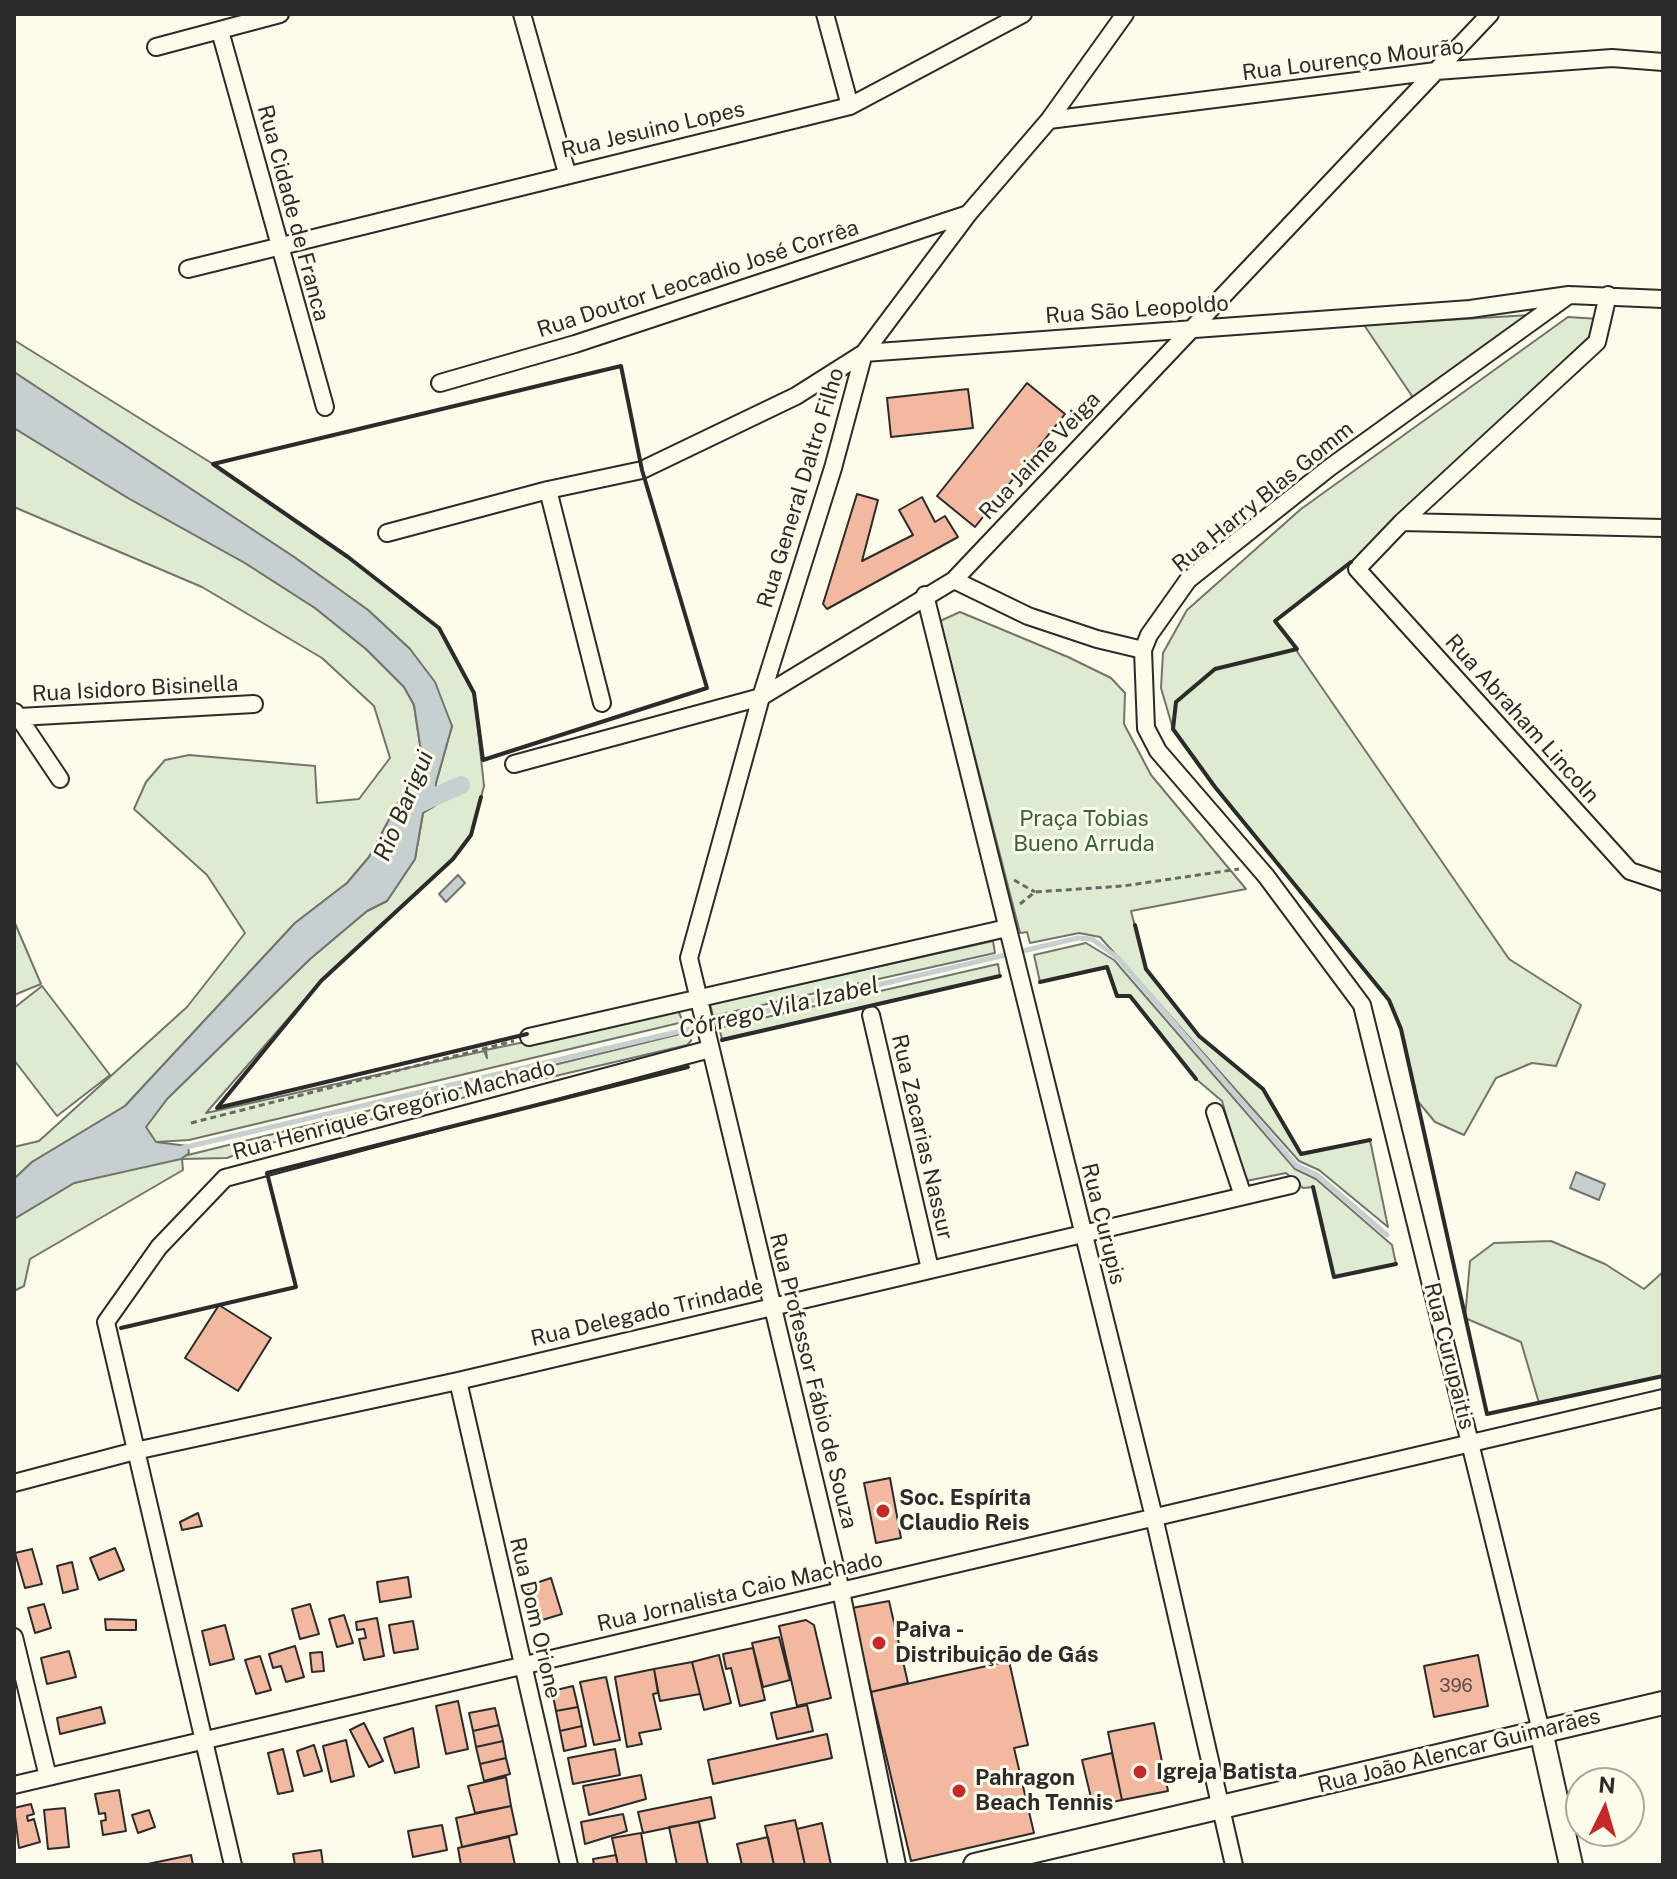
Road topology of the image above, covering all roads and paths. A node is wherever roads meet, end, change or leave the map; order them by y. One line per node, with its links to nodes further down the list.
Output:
1 (280, 14): 7 (street)
2 (522, 14): 13 (street)
3 (825, 14): 11 (street)
4 (1023, 14): 11 (street, Rua Jesuino Lopes)
5 (1490, 14): 10 (street, Rua Jaime Veiga)
6 (1123, 15): 12 (street, Rua General Daltro Filho)
7 (220, 31): 8 (street); 15 (street, Rua Cidade de Franca)
8 (156, 47)
9 (1663, 62): 10 (street, Rua Lourenço Mourão)
10 (1436, 71): 12 (street, Rua Lourenço Mourão); 20 (street, Rua Jaime Veiga)
11 (850, 106): 13 (street, Rua Jesuino Lopes)
12 (1049, 120): 14 (street, Rua General Daltro Filho)
13 (567, 173): 15 (street, Rua Jesuino Lopes)
14 (969, 213): 21 (street, Rua General Daltro Filho); 22 (street, Rua Doutor Leocadio José Corrêa)
15 (277, 246): 16 (street, Rua Jesuino Lopes); 23 (street, Rua Cidade de Franca)
16 (188, 269)
17 (1569, 295): 18 (street, Rua São Leopoldo); 20 (street, Rua São Leopoldo); 30 (street, Rua Harry Blas Gomm)
18 (1608, 295): 19 (street, Rua São Leopoldo); 25 (street)
19 (1663, 299)
20 (1191, 328): 21 (street, Rua São Leopoldo); 28 (street, Rua Jaime Veiga)
21 (864, 353): 24 (street, Rua São Leopoldo); 31 (street, Rua General Daltro Filho)
22 (440, 383)
23 (325, 407)
24 (548, 490): 27 (street, Rua São Leopoldo); 32 (street)
25 (1402, 522): 26 (street); 38 (street, Rua Abraham Lincoln)
26 (1663, 528)
27 (387, 533)
28 (954, 580): 29 (street, Rua Jaime Veiga); 30 (street)
29 (925, 595): 31 (street, Rua Jaime Veiga); 39 (street, Rua Curupis)
30 (1143, 650): 37 (street)
31 (761, 697): 35 (street, Rua Jaime Veiga); 40 (street, Rua General Daltro Filho)
32 (602, 703)
33 (254, 704): 34 (street, Rua Isidoro Bisinella)
34 (16, 714): 36 (street)
35 (514, 764)
36 (60, 779)
37 (1262, 871): 39 (path); 53 (street, Rua Curupaitis)
38 (1663, 882)
39 (1008, 933): 40 (street, Rua Henrique Gregório Machado); 48 (street, Rua Curupis)
40 (700, 1004): 42 (street, Rua Henrique Gregório Machado); 43 (street, Rua General Daltro Filho)
41 (871, 1015): 49 (street, Rua Zacarias Nassur)
42 (529, 1037): 45 (path, Rua Henrique Gregório Machado)
43 (710, 1049): 50 (street, Rua Professor Fábio de Souza); 54 (street, Rua Henrique Gregório Machado)
44 (1215, 1112): 47 (street)
45 (191, 1123)
46 (1291, 1185): 47 (street, Rua Delegado Trindade)
47 (1243, 1196): 48 (street, Rua Delegado Trindade)
48 (1083, 1233): 49 (street, Rua Delegado Trindade); 56 (street, Rua Curupis)
49 (930, 1269): 50 (street, Rua Delegado Trindade)
50 (772, 1306): 51 (street, Rua Delegado Trindade); 57 (street, Rua Professor Fábio de Souza)
51 (458, 1381): 54 (street, Rua Delegado Trindade); 59 (street, Rua Dom Orione)
52 (1663, 1398): 53 (street, Rua Jornalista Caio Machado)
53 (1471, 1443): 56 (street, Rua Jornalista Caio Machado); 61 (street, Rua Curupaitis)
54 (135, 1451): 55 (street, Rua Delegado Trindade); 62 (street)
55 (14, 1483)
56 (1154, 1517): 57 (street, Rua Jornalista Caio Machado); 65 (street, Rua Curupis)
57 (841, 1591): 59 (street, Rua Jornalista Caio Machado); 68 (street, Rua Professor Fábio de Souza)
58 (14, 1637): 63 (street)
59 (523, 1665): 62 (street, Rua Jornalista Caio Machado); 67 (street, Rua Dom Orione)
60 (1663, 1703): 61 (main road, Rua João Alencar Guimarães)
61 (1541, 1731): 65 (main road, Rua João Alencar Guimarães); 71 (main road, Rua Curupaitis)
62 (204, 1740): 63 (street, Rua Jornalista Caio Machado); 66 (street)
63 (48, 1777): 64 (street, Rua Jornalista Caio Machado)
64 (14, 1785)
65 (1220, 1809): 69 (main road, Rua João Alencar Guimarães); 70 (street, Rua Curupis)
66 (233, 1865)
67 (569, 1865)
68 (897, 1865)
69 (975, 1865)
70 (1234, 1865)
71 (1571, 1865)

